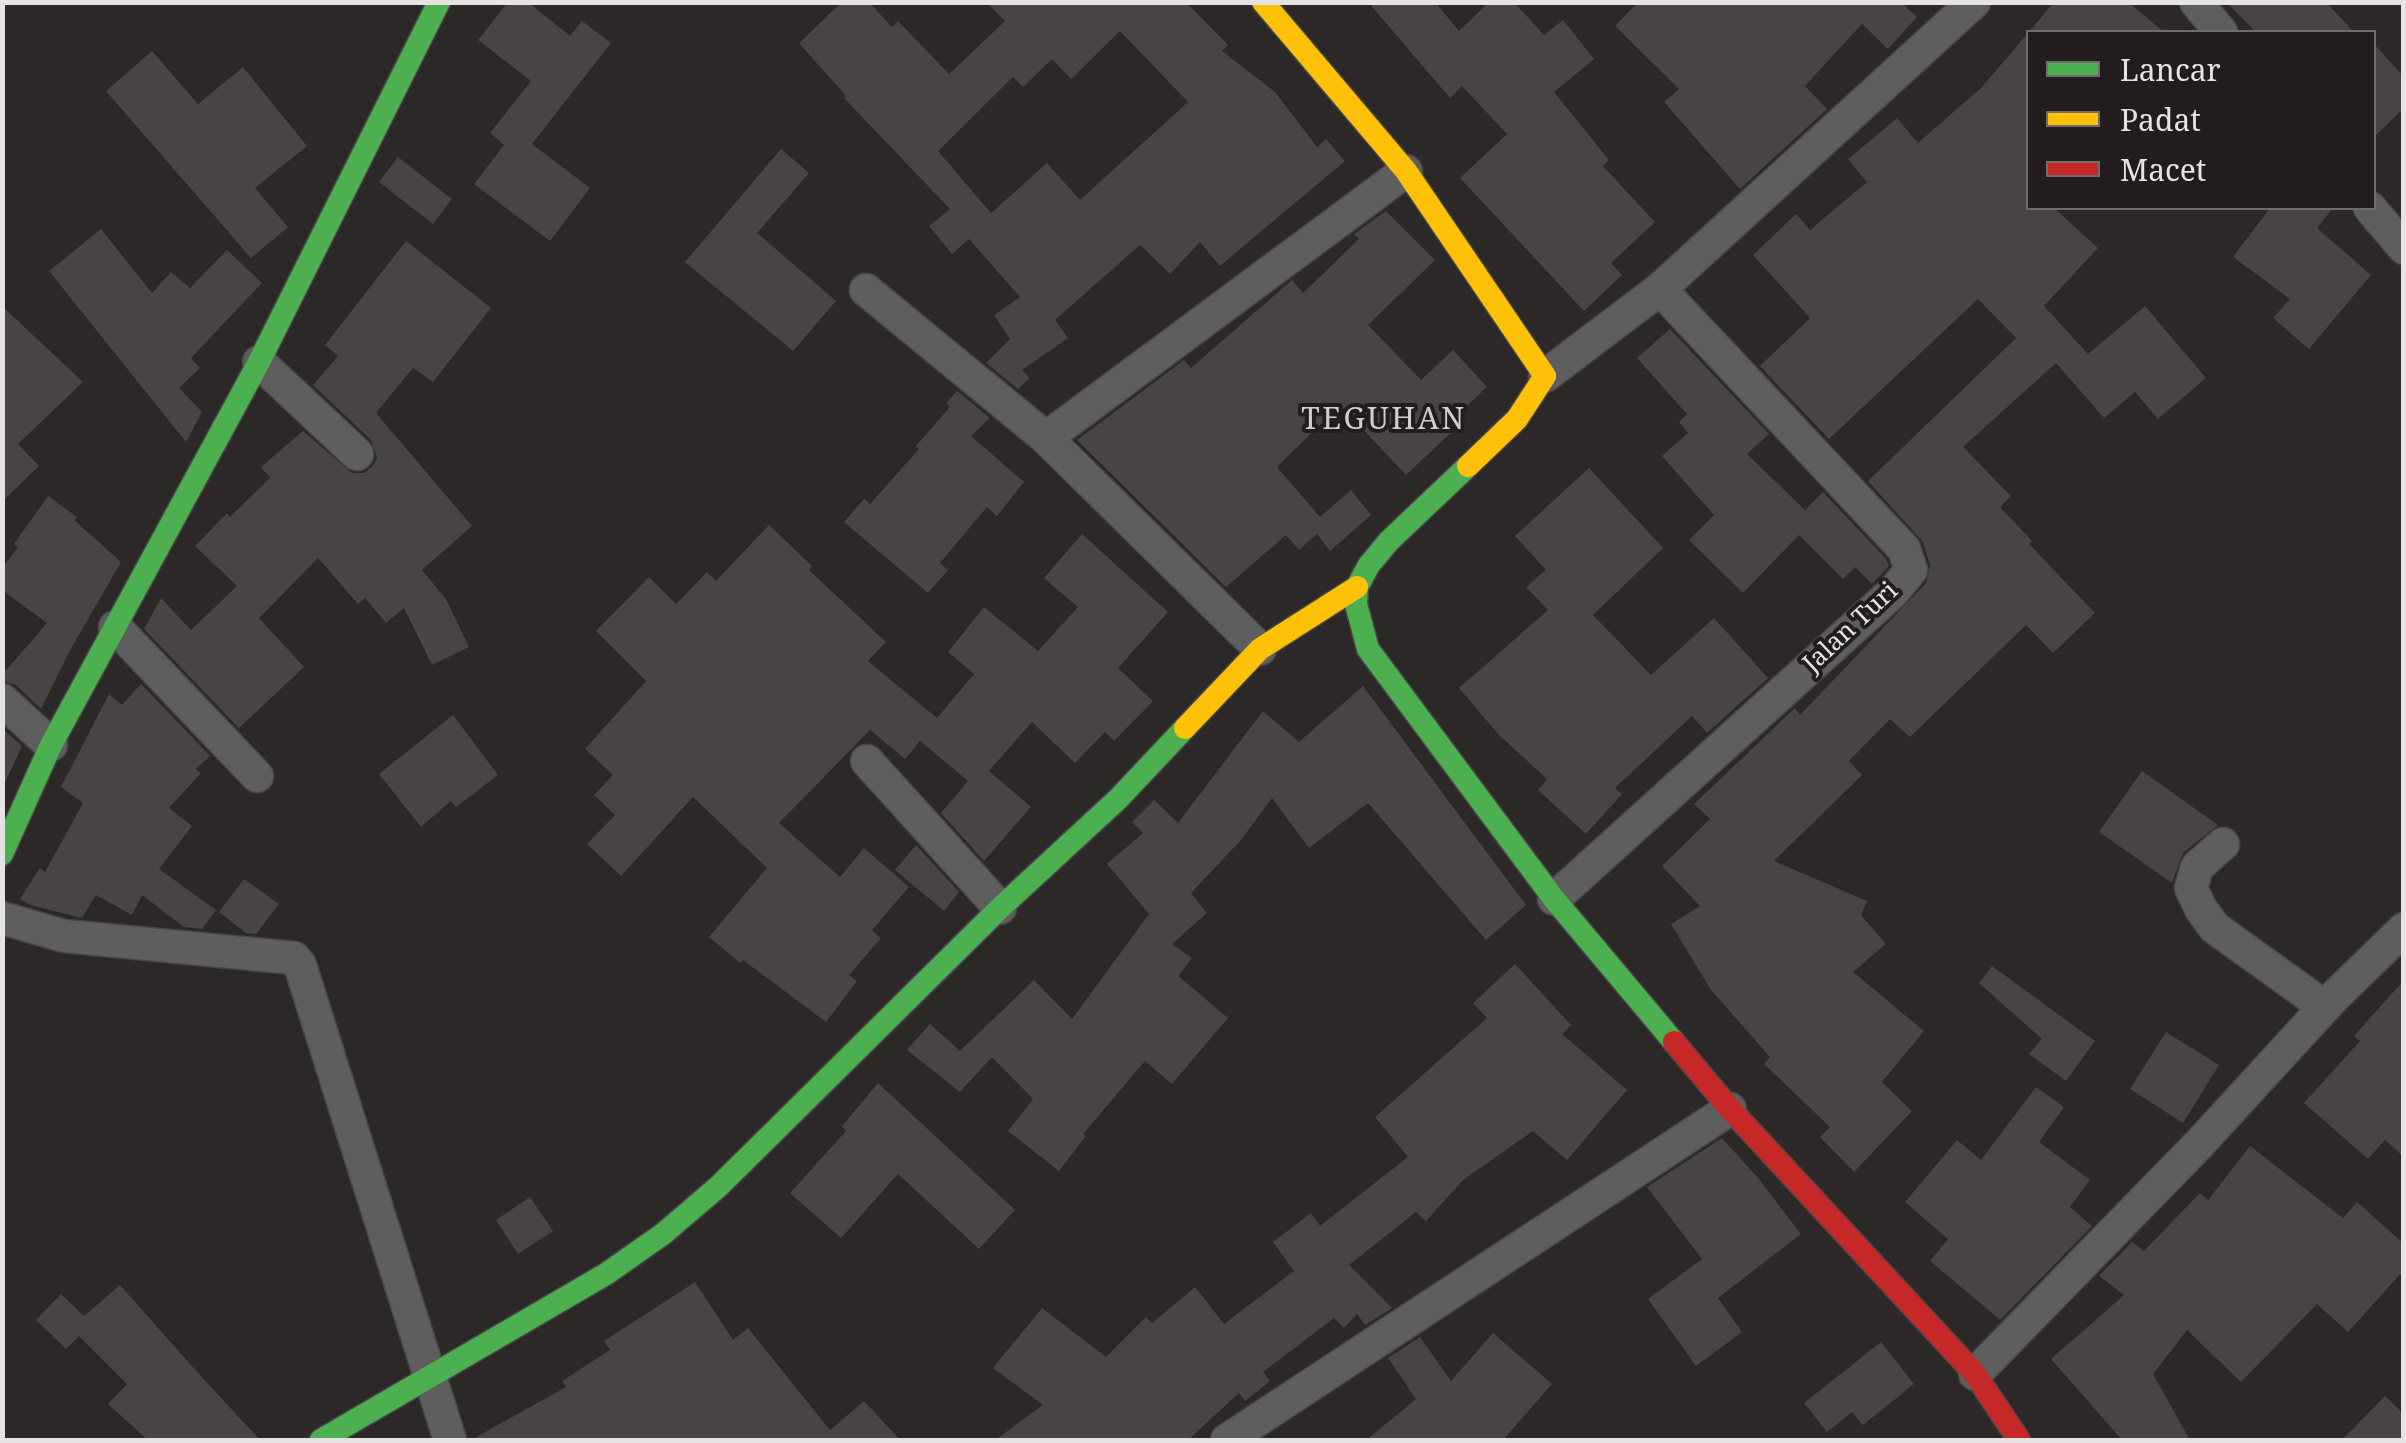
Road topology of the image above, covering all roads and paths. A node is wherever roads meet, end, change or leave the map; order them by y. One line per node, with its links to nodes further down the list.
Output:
1 (439, 2): 11 (street)
2 (1263, 2): 6 (street)
3 (1974, 2): 9 (street)
4 (2196, 2): 5 (street)
5 (2220, 30)
6 (1406, 171): 12 (street); 13 (street)
7 (2372, 210): 8 (street)
8 (2404, 248)
9 (1660, 289): 12 (street); 24 (street, Jalan Turi)
10 (866, 290): 13 (street)
11 (259, 362): 14 (street); 16 (street)
12 (1545, 376): 15 (street)
13 (1046, 438): 17 (street)
14 (357, 454)
15 (1357, 586): 17 (street); 24 (street)
16 (115, 626): 19 (street); 21 (street)
17 (1260, 649): 25 (street)
18 (2, 700): 19 (street)
19 (51, 745): 23 (street)
20 (867, 761): 25 (street)
21 (257, 776)
22 (2223, 844): 28 (street)
23 (2, 854)
24 (1554, 899): 29 (street)
25 (1000, 908): 31 (street)
26 (2, 918): 31 (street)
27 (2404, 929): 28 (street)
28 (2325, 1007): 30 (street)
29 (1730, 1109): 30 (street); 34 (street)
30 (1975, 1374): 35 (street)
31 (428, 1380): 32 (street); 33 (street)
32 (322, 1440)
33 (450, 1440)
34 (1227, 1440)
35 (2019, 1440)

